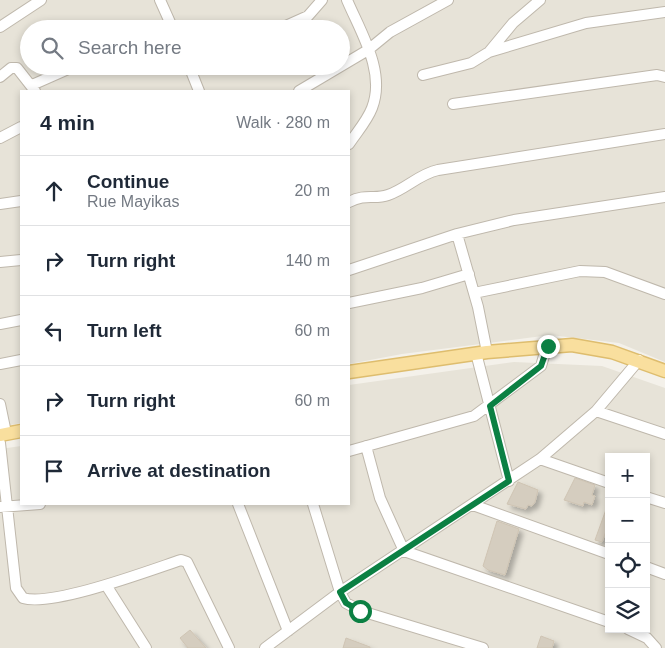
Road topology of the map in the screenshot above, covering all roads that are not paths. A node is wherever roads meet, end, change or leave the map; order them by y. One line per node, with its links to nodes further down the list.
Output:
1 (41, 0): 10 (street)
2 (160, 0): 8 (street)
3 (322, 0): 9 (street)
4 (347, 0): 11 (street)
5 (448, 0): 11 (street)
6 (540, 0): 12 (street)
7 (665, 12): 12 (street)
8 (169, 20)
9 (299, 20)
10 (0, 27)
11 (368, 50): 13 (street); 29 (street)
12 (489, 52): 19 (street)
13 (350, 61)
14 (20, 72): 20 (street)
15 (23, 75): 22 (street)
16 (58, 75): 22 (street)
17 (191, 75): 23 (street)
18 (326, 75): 24 (street)
19 (423, 75)
20 (0, 77)
21 (665, 77): 25 (street)
22 (33, 88)
23 (195, 90)
24 (301, 90)
25 (453, 104)
26 (20, 128): 28 (street)
27 (665, 134): 32 (street)
28 (0, 138)
29 (350, 143)
30 (665, 197): 34 (street)
31 (20, 201): 33 (street)
32 (350, 202)
33 (0, 204)
34 (457, 234): 37 (street); 38 (street)
35 (20, 260): 36 (street)
36 (0, 262)
37 (350, 270)
38 (469, 274): 39 (street); 41 (street)
39 (474, 293): 40 (street); 45 (street)
40 (665, 294)
41 (350, 303)
42 (20, 320): 43 (street)
43 (0, 324)
44 (548, 346): 45 (main road); 47 (main road); 52 (street)
45 (481, 352): 50 (main road); 52 (street)
46 (20, 360): 48 (street)
47 (639, 360): 49 (main road); 53 (street)
48 (0, 364)
49 (665, 371)
50 (350, 372)
51 (0, 404): 56 (street)
52 (490, 406): 57 (street); 60 (street)
53 (596, 411): 55 (street); 59 (street)
54 (20, 431): 56 (main road)
55 (665, 434)
56 (2, 437): 68 (street)
57 (366, 446): 58 (street); 69 (street)
58 (350, 451)
59 (540, 459): 60 (street); 61 (street)
60 (509, 481): 67 (street)
61 (605, 482)
62 (649, 498): 63 (street)
63 (665, 503)
64 (28, 505): 68 (street)
65 (238, 505): 76 (street)
66 (313, 505): 74 (street)
67 (473, 505): 69 (street); 70 (street)
68 (4, 507): 73 (street)
69 (404, 552): 74 (street); 75 (street)
70 (605, 553)
71 (650, 568): 72 (street)
72 (665, 574)
73 (106, 584): 78 (street); 79 (street)
74 (340, 592): 76 (street); 81 (street)
75 (605, 621)
76 (288, 631): 80 (street)
77 (636, 633): 82 (street)
78 (146, 648)
79 (229, 648)
80 (266, 648)
81 (483, 648)
82 (656, 648)

